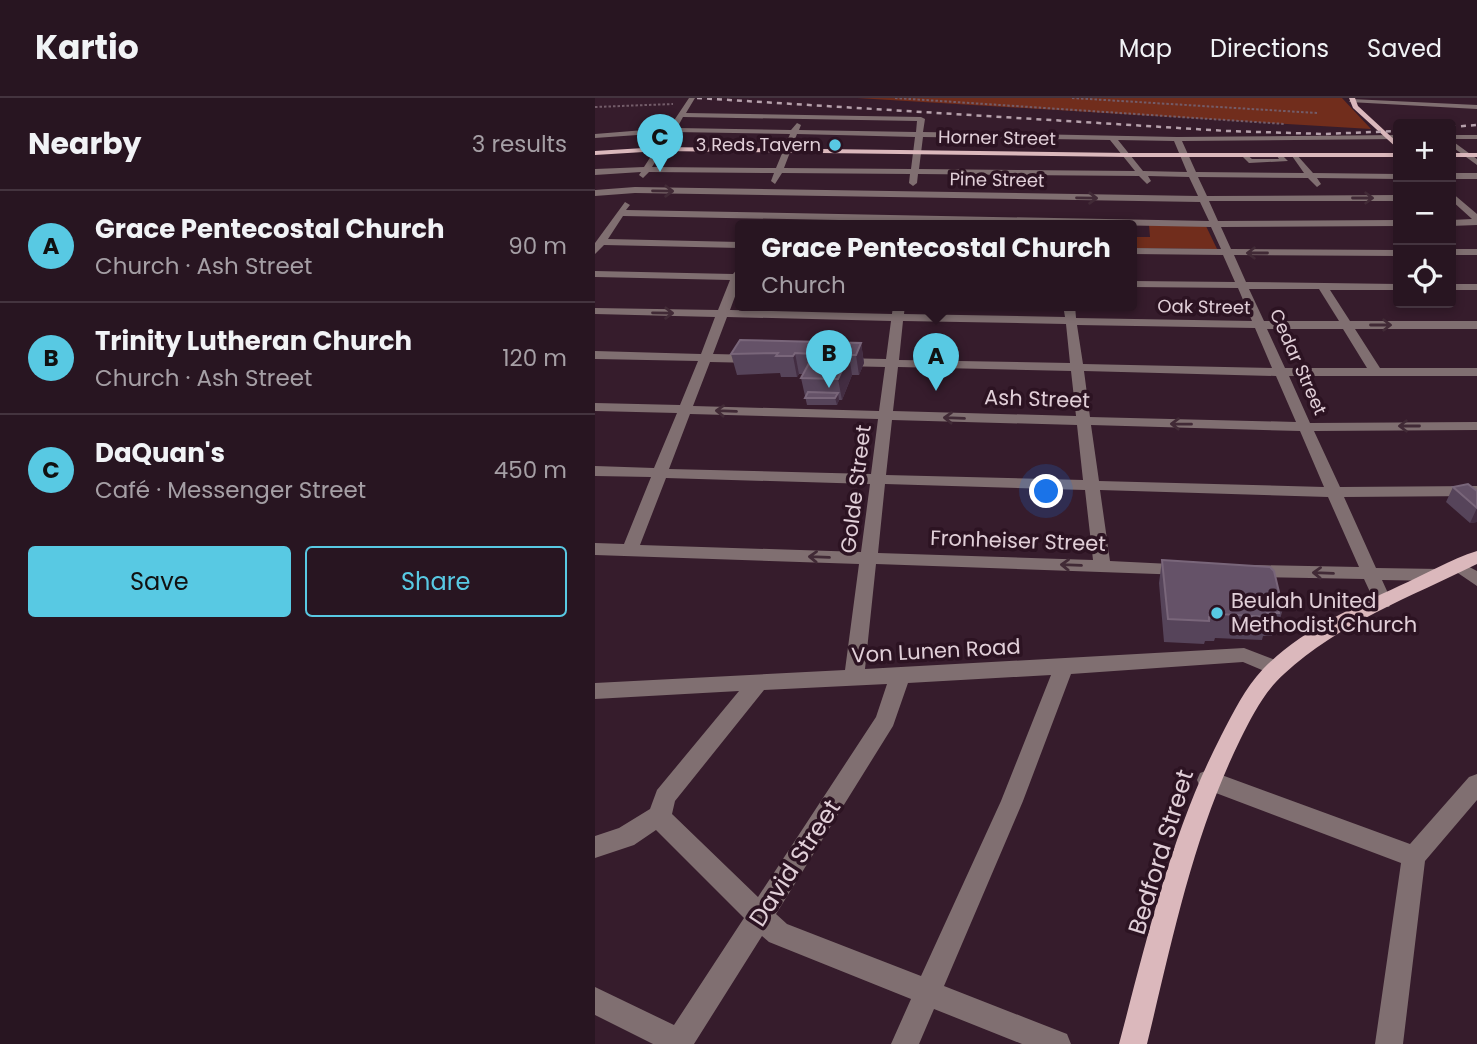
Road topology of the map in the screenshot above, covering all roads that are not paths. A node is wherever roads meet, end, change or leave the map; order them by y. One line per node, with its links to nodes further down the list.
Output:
1 (1352, 99): 3 (street); 11 (main road)
2 (690, 101): 5 (street)
3 (1477, 107)
4 (801, 113): 5 (street); 7 (street); 8 (street)
5 (681, 115): 6 (street)
6 (672, 130): 7 (street); 9 (street); 19 (street)
7 (794, 133): 8 (street); 20 (street)
8 (919, 134): 10 (street); 21 (street)
9 (595, 135)
10 (1047, 137): 15 (street); 23 (street)
11 (1387, 137): 12 (street); 16 (street); 17 (main road)
12 (1393, 137)
13 (1456, 137): 14 (street)
14 (1477, 137)
15 (1112, 138): 16 (street); 24 (street)
16 (1177, 139): 27 (street, Cedar Street)
17 (1393, 143)
18 (1456, 145): 26 (street)
19 (660, 149): 20 (main road, Horner Street); 22 (main road, Horner Street); 32 (street)
20 (787, 150): 21 (main road, Horner Street); 33 (street)
21 (917, 152): 23 (main road, Horner Street); 35 (street)
22 (595, 153)
23 (1050, 155): 24 (main road, Horner Street); 36 (street)
24 (1126, 155): 27 (main road, Horner Street); 37 (street)
25 (1393, 155): 29 (main road)
26 (1472, 155): 31 (street)
27 (1185, 156): 30 (main road, Horner Street); 38 (street, Cedar Street)
28 (1281, 156): 29 (main road); 30 (street)
29 (1296, 156): 40 (street)
30 (1247, 158): 39 (street)
31 (1477, 163)
32 (647, 169): 33 (street); 34 (street); 44 (street)
33 (779, 171): 35 (street); 45 (street)
34 (595, 172)
35 (915, 172): 36 (street); 47 (street)
36 (1051, 174): 37 (street); 48 (street)
37 (1141, 175): 38 (street); 50 (street)
38 (1194, 176): 39 (street); 54 (street, Cedar Street)
39 (1259, 176): 40 (street)
40 (1311, 176): 41 (street); 51 (street)
41 (1393, 176)
42 (1456, 176): 43 (street)
43 (1477, 176)
44 (635, 190): 45 (street, Pine Street, one-way to 45); 46 (street, Pine Street); 57 (street)
45 (771, 192): 47 (street, Pine Street); 59 (street)
46 (595, 193)
47 (912, 194): 48 (street, Pine Street); 60 (street)
48 (1054, 197): 50 (street, Pine Street, one-way to 50); 61 (street)
49 (1456, 197): 53 (street)
50 (1161, 198): 54 (street, Pine Street)
51 (1328, 198): 52 (street, Pine Street, one-way to 52); 56 (street, Pine Street)
52 (1393, 198)
53 (1465, 198)
54 (1204, 199): 56 (street, Pine Street); 66 (street, Cedar Street)
55 (1456, 201): 62 (street)
56 (1277, 211): 63 (street); 66 (street); 67 (street)
57 (620, 213): 58 (street); 69 (street)
58 (742, 220)
59 (759, 220)
60 (909, 220)
61 (1057, 220)
62 (1477, 221): 64 (street)
63 (1393, 223)
64 (1456, 223)
65 (1137, 224): 66 (street)
66 (1215, 224): 73 (street, Cedar Street)
67 (1296, 243): 73 (street, one-way to 73); 74 (street)
68 (735, 245): 69 (street)
69 (598, 246)
70 (1137, 251): 73 (street)
71 (1456, 252): 72 (street)
72 (1477, 252)
73 (1228, 253): 79 (street, Cedar Street)
74 (1393, 253)
75 (595, 274): 76 (street)
76 (735, 275)
77 (1137, 284): 79 (street)
78 (735, 285): 87 (street)
79 (1243, 287): 80 (street); 91 (street, Cedar Street)
80 (1324, 287): 81 (street); 89 (street)
81 (1393, 287)
82 (1456, 287): 83 (street)
83 (1477, 287)
84 (595, 311): 87 (street, Oak Street, one-way to 87)
85 (1070, 311): 88 (street)
86 (898, 312): 87 (street, Oak Street); 88 (street, Oak Street); 96 (street, Golde Street)
87 (723, 314): 93 (street)
88 (1071, 322): 91 (street, Oak Street); 97 (street)
89 (1347, 325): 90 (street, Oak Street, one-way to 90); 91 (street, Oak Street); 99 (street)
90 (1477, 325)
91 (1260, 326): 98 (street, Cedar Street)
92 (595, 355): 93 (street)
93 (704, 358): 94 (street); 102 (street)
94 (772, 360)
95 (827, 361): 96 (street)
96 (892, 363): 97 (street); 103 (street, Golde Street)
97 (1077, 368): 98 (street); 104 (street)
98 (1281, 372): 99 (street); 106 (street, Cedar Street)
99 (1376, 372): 100 (street)
100 (1477, 372)
101 (595, 407): 102 (street, Ash Street)
102 (685, 410): 103 (street, Ash Street, one-way to 102); 108 (street)
103 (885, 416): 104 (street, Ash Street, one-way to 103); 109 (street, Golde Street)
104 (1084, 421): 106 (street, Ash Street, one-way to 104); 110 (street)
105 (1477, 426): 106 (street, Ash Street, one-way to 106)
106 (1305, 427): 112 (street, Cedar Street)
107 (595, 471): 108 (street)
108 (660, 473): 109 (street); 114 (street)
109 (878, 479): 110 (street); 115 (street, Golde Street)
110 (1094, 487): 112 (street); 116 (street)
111 (1477, 491): 112 (street)
112 (1335, 492): 120 (street, Cedar Street)
113 (595, 549): 114 (street, Fronheiser Street)
114 (630, 550): 115 (street, Fronheiser Street, one-way to 114)
115 (869, 558): 116 (street, Fronheiser Street, one-way to 115); 126 (street, Golde Street)
116 (1102, 566): 118 (street, Fronheiser Street)
117 (1459, 566): 120 (street); 121 (street); 122 (main road, Bedford Street)
118 (1206, 569)
119 (1234, 570): 120 (street, one-way to 119)
120 (1371, 575): 122 (street, Cedar Street)
121 (1477, 580)
122 (1383, 602): 124 (main road, Bedford Street)
123 (1064, 667): 124 (street, Von Lunen Road); 125 (street, Von Lunen Road); 135 (street)
124 (1276, 668): 129 (main road, Bedford Street)
125 (899, 675): 126 (street, Von Lunen Road); 134 (street, David Street)
126 (854, 677): 127 (street, Von Lunen Road)
127 (759, 682): 128 (street, Von Lunen Road); 131 (street)
128 (595, 691)
129 (1208, 780): 133 (street); 140 (main road, Bedford Street)
130 (1477, 784): 133 (street)
131 (660, 815): 132 (street); 134 (street)
132 (595, 847)
133 (1414, 857): 141 (street)
134 (761, 917): 135 (street); 137 (street, David Street)
135 (929, 993): 138 (street); 139 (street)
136 (595, 1001): 137 (street)
137 (678, 1043)
138 (905, 1044)
139 (1057, 1044)
140 (1133, 1044)
141 (1389, 1044)

